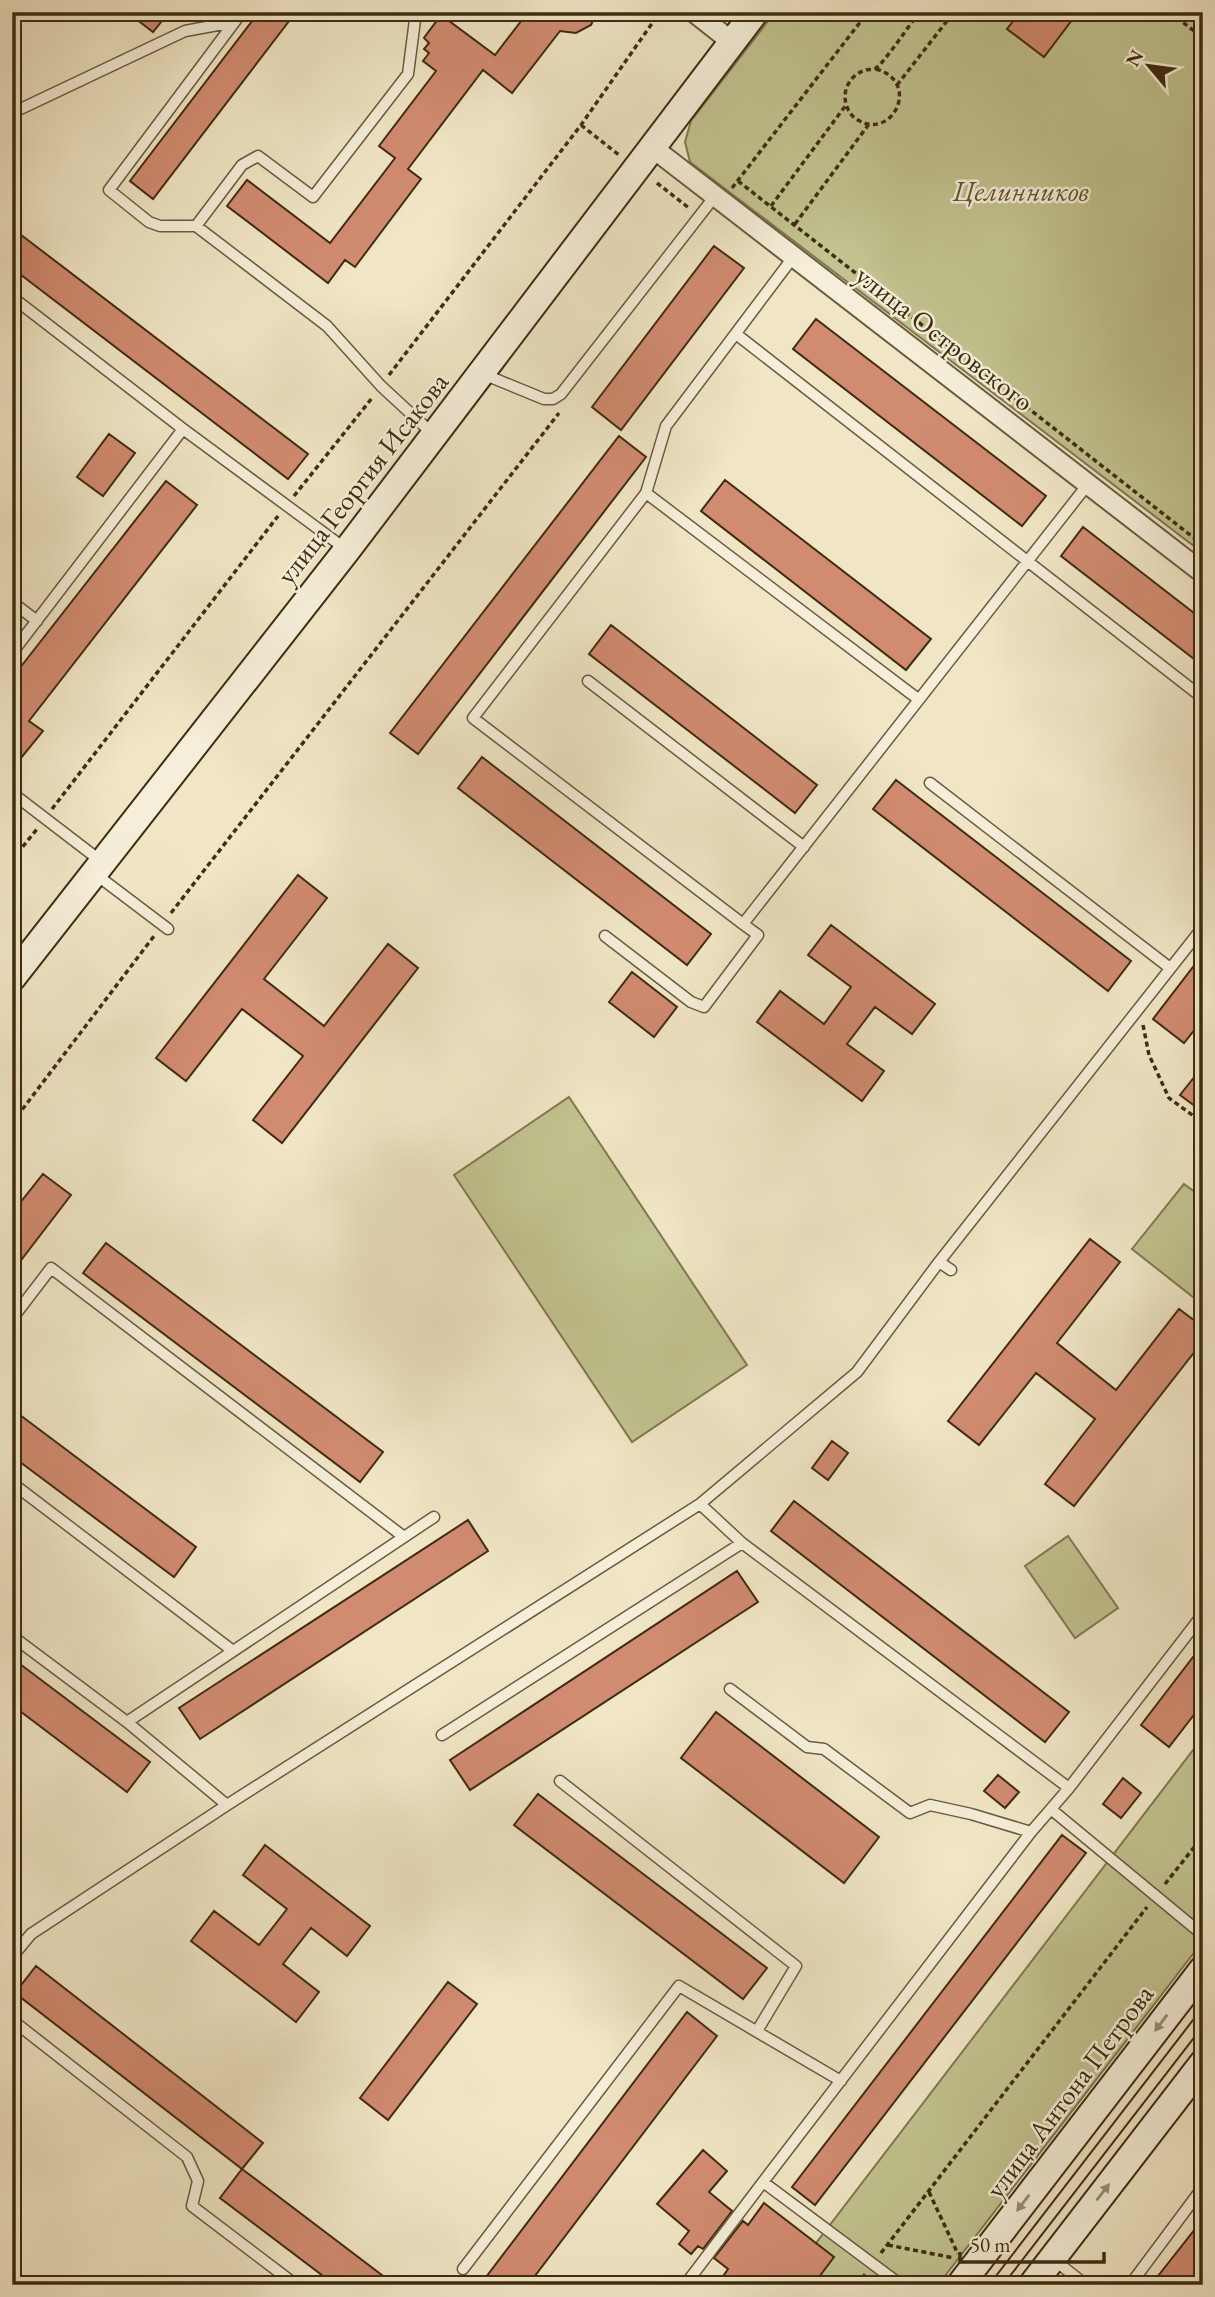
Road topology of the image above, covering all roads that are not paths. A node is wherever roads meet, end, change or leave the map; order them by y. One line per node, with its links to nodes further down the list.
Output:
1 (221, 12): 6 (lane)
2 (242, 12): 6 (lane)
3 (416, 12): 11 (lane)
4 (694, 12): 7 (street)
5 (755, 12): 7 (street, улица Георгия Исакова)
6 (234, 22): 8 (lane); 11 (lane)
7 (732, 42): 9 (street, улица Георгия Исакова)
8 (12, 113)
9 (653, 148): 10 (street, улица Островского); 15 (street, улица Георгия Исакова)
10 (719, 199): 12 (street, улица Островского); 15 (lane)
11 (196, 226): 17 (lane)
12 (794, 256): 14 (lane); 18 (street, улица Островского)
13 (12, 297): 16 (lane)
14 (736, 334): 19 (lane); 21 (lane)
15 (482, 373): 17 (street, улица Георгия Исакова)
16 (183, 429): 20 (lane); 24 (lane)
17 (434, 435): 20 (street, улица Георгия Исакова)
18 (1088, 484): 21 (lane); 22 (street, улица Островского)
19 (646, 493): 28 (lane); 33 (lane)
20 (347, 551): 32 (street, улица Георгия Исакова)
21 (1028, 561): 27 (lane); 28 (lane)
22 (1203, 573)
23 (12, 602): 24 (lane)
24 (37, 621): 25 (lane)
25 (12, 653)
26 (588, 681): 31 (lane)
27 (1203, 698)
28 (918, 699): 31 (lane)
29 (930, 783): 37 (lane)
30 (12, 793): 32 (lane)
31 (804, 847): 33 (lane)
32 (98, 867): 34 (lane); 38 (street, улица Георгия Исакова)
33 (743, 924): 36 (lane)
34 (165, 927)
35 (1203, 927): 37 (lane)
36 (605, 936)
37 (1170, 968): 39 (lane)
38 (12, 978)
39 (939, 1262): 40 (lane); 43 (lane)
40 (951, 1270)
41 (12, 1319): 45 (lane)
42 (12, 1483): 49 (lane)
43 (700, 1504): 46 (lane); 55 (lane)
44 (434, 1517): 45 (lane)
45 (404, 1537): 49 (lane)
46 (742, 1543): 52 (lane); 54 (lane)
47 (1203, 1614): 54 (lane)
48 (12, 1636): 51 (lane)
49 (233, 1651): 51 (lane)
50 (730, 1689): 57 (lane)
51 (127, 1721): 55 (lane)
52 (442, 1735)
53 (560, 1781): 62 (lane)
54 (1069, 1788): 56 (lane)
55 (227, 1805): 59 (lane)
56 (1052, 1810): 57 (lane); 58 (lane)
57 (1031, 1832): 64 (lane)
58 (1203, 1935)
59 (12, 1957)
60 (1203, 1969): 74 (street, улица Антона Петрова, one-way to 74)
61 (12, 2020): 71 (lane)
62 (757, 2031): 64 (lane); 68 (lane)
63 (1203, 2063): 67 (street, one-way to 63)
64 (841, 2081): 65 (lane)
65 (763, 2182): 72 (lane); 73 (lane)
66 (1203, 2187): 77 (lane)
67 (1052, 2259): 75 (street); 76 (lane)
68 (463, 2269)
69 (12, 2279): 70 (lane)
70 (19, 2285)
71 (296, 2285)
72 (685, 2285)
73 (901, 2285)
74 (960, 2285)
75 (1032, 2285)
76 (1086, 2285)
77 (1130, 2285)

